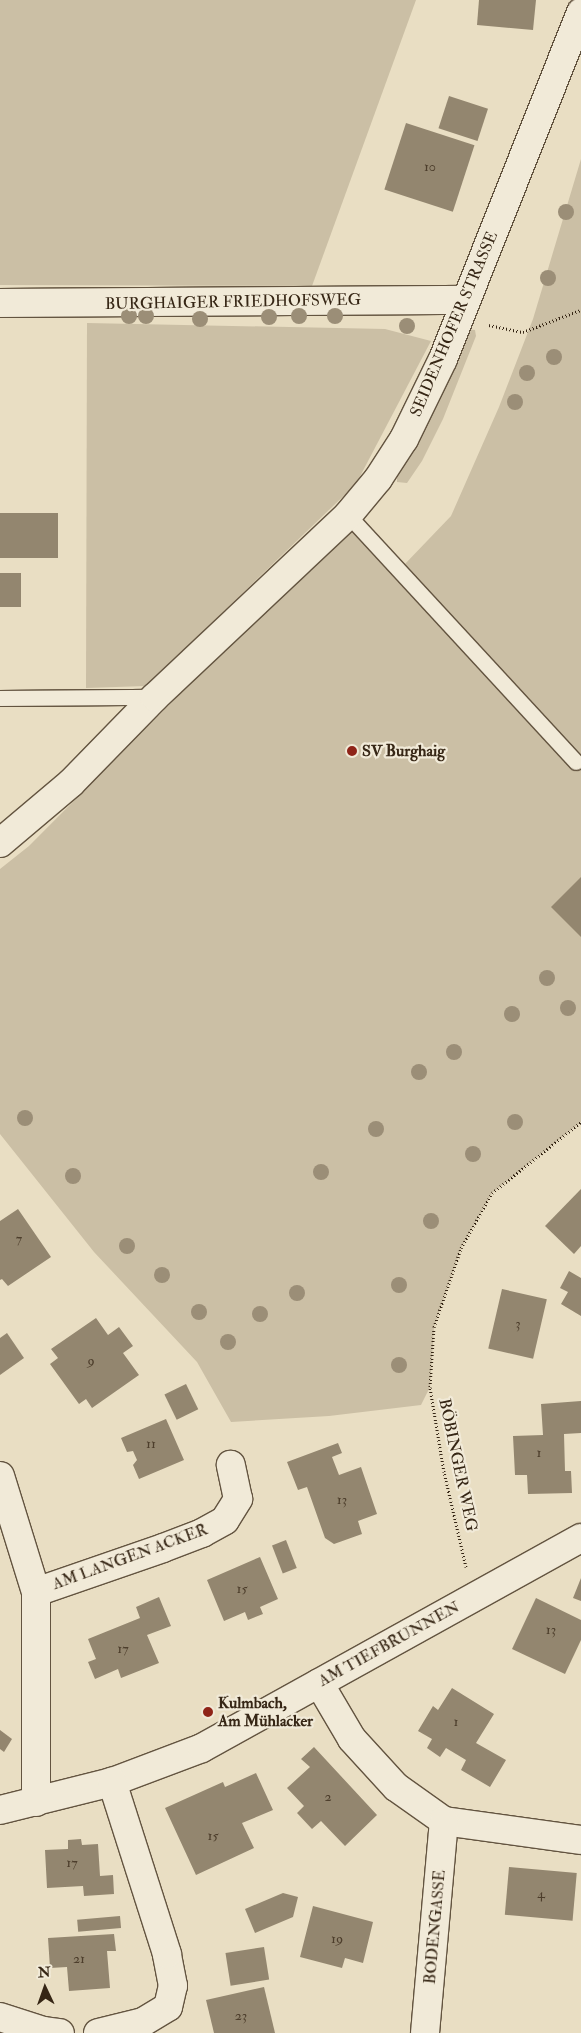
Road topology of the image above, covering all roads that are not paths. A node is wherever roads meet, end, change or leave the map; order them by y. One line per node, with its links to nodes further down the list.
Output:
1 (581, 13): 3 (street, SEIDENHOFER STRASSE)
2 (0, 303): 3 (street, BURGHAIGER FRIEDHOFSWEG)
3 (462, 309): 4 (street, SEIDENHOFER STRASSE)
4 (348, 515): 5 (street, SEIDENHOFER STRASSE); 7 (lane)
5 (155, 697): 6 (lane); 8 (street, SEIDENHOFER STRASSE)
6 (0, 698)
7 (576, 762)
8 (0, 843)
9 (231, 1465): 12 (street, AM LANGEN ACKER)
10 (0, 1476): 12 (street, AM LANGEN ACKER)
11 (581, 1538): 13 (street, AM TIEFBRUNNEN)
12 (36, 1592): 15 (street, AM LANGEN ACKER)
13 (319, 1683): 14 (street, AM TIEFBRUNNEN); 17 (street)
14 (112, 1782): 15 (street, AM TIEFBRUNNEN); 21 (street)
15 (36, 1802): 16 (street, AM TIEFBRUNNEN)
16 (0, 1810)
17 (444, 1821): 18 (street); 22 (street, BODENGASSE)
18 (581, 1840)
19 (0, 2017): 20 (street)
20 (60, 2033)
21 (98, 2033)
22 (425, 2033)

